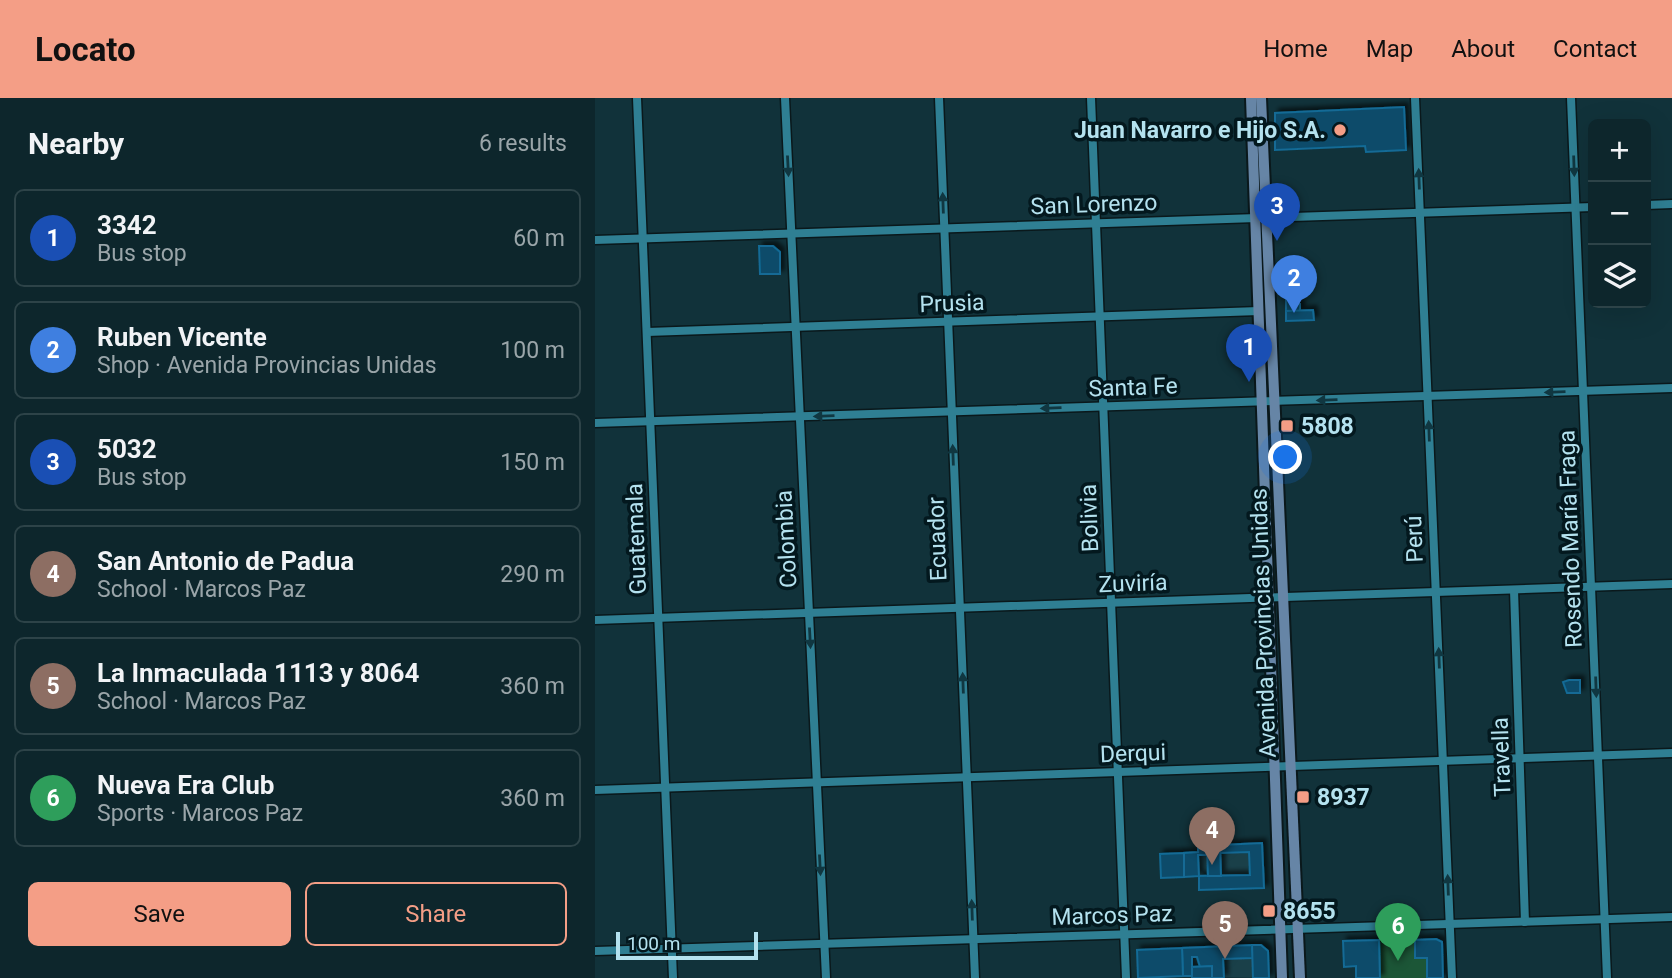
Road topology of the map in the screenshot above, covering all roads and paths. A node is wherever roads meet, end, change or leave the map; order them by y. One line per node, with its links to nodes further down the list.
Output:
1 (637, 98): 18 (street, Guatemala)
2 (785, 98): 17 (street, Colombia, one-way to 17)
3 (939, 98): 16 (street, Ecuador, one-way to 3)
4 (1091, 98): 15 (street, Bolivia)
5 (1251, 98): 14 (main road, Avenida Provincias Unidas)
6 (1261, 98): 14 (main road, Avenida Provincias Unidas)
7 (1415, 98): 13 (street, Perú, one-way to 7)
8 (1571, 98): 12 (street, Rosendo María Fraga, one-way to 12)
9 (1672, 204): 10 (street)
10 (1651, 205)
11 (1588, 207): 12 (street, San Lorenzo)
12 (1576, 208): 13 (street, San Lorenzo); 26 (street, Rosendo María Fraga)
13 (1420, 213): 14 (street, San Lorenzo); 27 (street, Perú)
14 (1261, 218): 15 (street, San Lorenzo); 20 (main road, Avenida Provincias Unidas); 28 (main road, Avenida Provincias Unidas)
15 (1096, 223): 16 (street, San Lorenzo); 21 (street, Bolivia)
16 (944, 228): 17 (street, San Lorenzo); 22 (street, Ecuador)
17 (791, 233): 18 (street, San Lorenzo); 23 (street, Colombia)
18 (643, 238): 19 (street, San Lorenzo); 24 (street, Guatemala)
19 (595, 240)
20 (1259, 311): 21 (street, Prusia); 29 (main road, Avenida Provincias Unidas)
21 (1100, 317): 22 (street, Prusia); 30 (street, Bolivia)
22 (948, 322): 23 (street, Prusia); 31 (street, Ecuador)
23 (796, 327): 24 (street, Prusia); 32 (street, Colombia)
24 (647, 332): 33 (street, Guatemala)
25 (1672, 388): 26 (street, Santa Fe)
26 (1584, 391): 27 (street, Santa Fe, one-way to 27); 36 (street, Rosendo María Fraga)
27 (1428, 396): 28 (street, Santa Fe, one-way to 28); 38 (street, Perú, one-way to 27)
28 (1274, 401): 29 (street, Santa Fe); 40 (main road, Avenida Provincias Unidas)
29 (1262, 402): 30 (street, Santa Fe); 39 (main road, Avenida Provincias Unidas)
30 (1104, 407): 31 (street, Santa Fe, one-way to 31); 41 (street, Bolivia)
31 (951, 411): 32 (street, Santa Fe, one-way to 32); 42 (street, Ecuador, one-way to 31)
32 (800, 417): 33 (street, Santa Fe); 43 (street, Colombia)
33 (650, 422): 34 (street, Santa Fe); 44 (street, Guatemala)
34 (595, 424)
35 (1672, 584): 36 (street, Zuviría)
36 (1592, 587): 37 (street, Zuviría); 47 (street, Rosendo María Fraga, one-way to 47)
37 (1514, 590): 38 (street, Zuviría); 48 (street, Travella)
38 (1436, 592): 40 (street, Zuviría); 49 (street, Perú, one-way to 38)
39 (1269, 598): 40 (street, Zuviría); 41 (street, Zuviría); 51 (main road, Avenida Provincias Unidas)
40 (1283, 598): 50 (main road, Avenida Provincias Unidas)
41 (1111, 603): 42 (street, Zuviría); 52 (street, Bolivia)
42 (960, 608): 43 (street, Zuviría); 53 (street, Ecuador, one-way to 42)
43 (809, 613): 44 (street, Zuviría); 54 (street, Colombia, one-way to 54)
44 (659, 618): 45 (street, Zuviría); 55 (street, Guatemala)
45 (595, 620)
46 (1672, 753): 47 (street, Derqui)
47 (1599, 756): 48 (street, Derqui); 58 (street, Rosendo María Fraga)
48 (1520, 759): 49 (street, Derqui); 59 (street, Travella)
49 (1443, 762): 50 (street, Derqui); 60 (street, Perú, one-way to 49)
50 (1290, 767): 51 (street, Derqui); 61 (main road, Avenida Provincias Unidas)
51 (1275, 768): 52 (street, Derqui); 62 (main road, Avenida Provincias Unidas)
52 (1118, 773): 53 (street, Derqui); 63 (street, Bolivia)
53 (967, 778): 54 (street, Derqui); 64 (street, Ecuador, one-way to 53)
54 (817, 783): 55 (street, Derqui); 65 (street, Colombia, one-way to 65)
55 (666, 788): 56 (street, Derqui); 66 (street, Guatemala)
56 (595, 790)
57 (1672, 917): 58 (street, Marcos Paz)
58 (1605, 919): 59 (street, Marcos Paz); 75 (street, Rosendo María Fraga)
59 (1525, 922): 60 (street, Marcos Paz)
60 (1450, 925): 61 (street, Marcos Paz); 74 (street, Perú)
61 (1297, 928): 62 (street, Marcos Paz); 73 (main road, Avenida Provincias Unidas)
62 (1280, 929): 63 (street, Marcos Paz); 72 (main road, Avenida Provincias Unidas)
63 (1124, 934): 64 (street, Marcos Paz); 71 (street, Bolivia)
64 (973, 938): 65 (street, Marcos Paz); 70 (street, Ecuador)
65 (824, 944): 66 (street, Marcos Paz); 69 (street, Colombia)
66 (672, 949): 67 (street, Marcos Paz); 68 (street, Guatemala)
67 (595, 951)
68 (673, 978)
69 (826, 978)
70 (975, 978)
71 (1126, 978)
72 (1282, 978)
73 (1300, 978)
74 (1452, 978)
75 (1607, 978)

